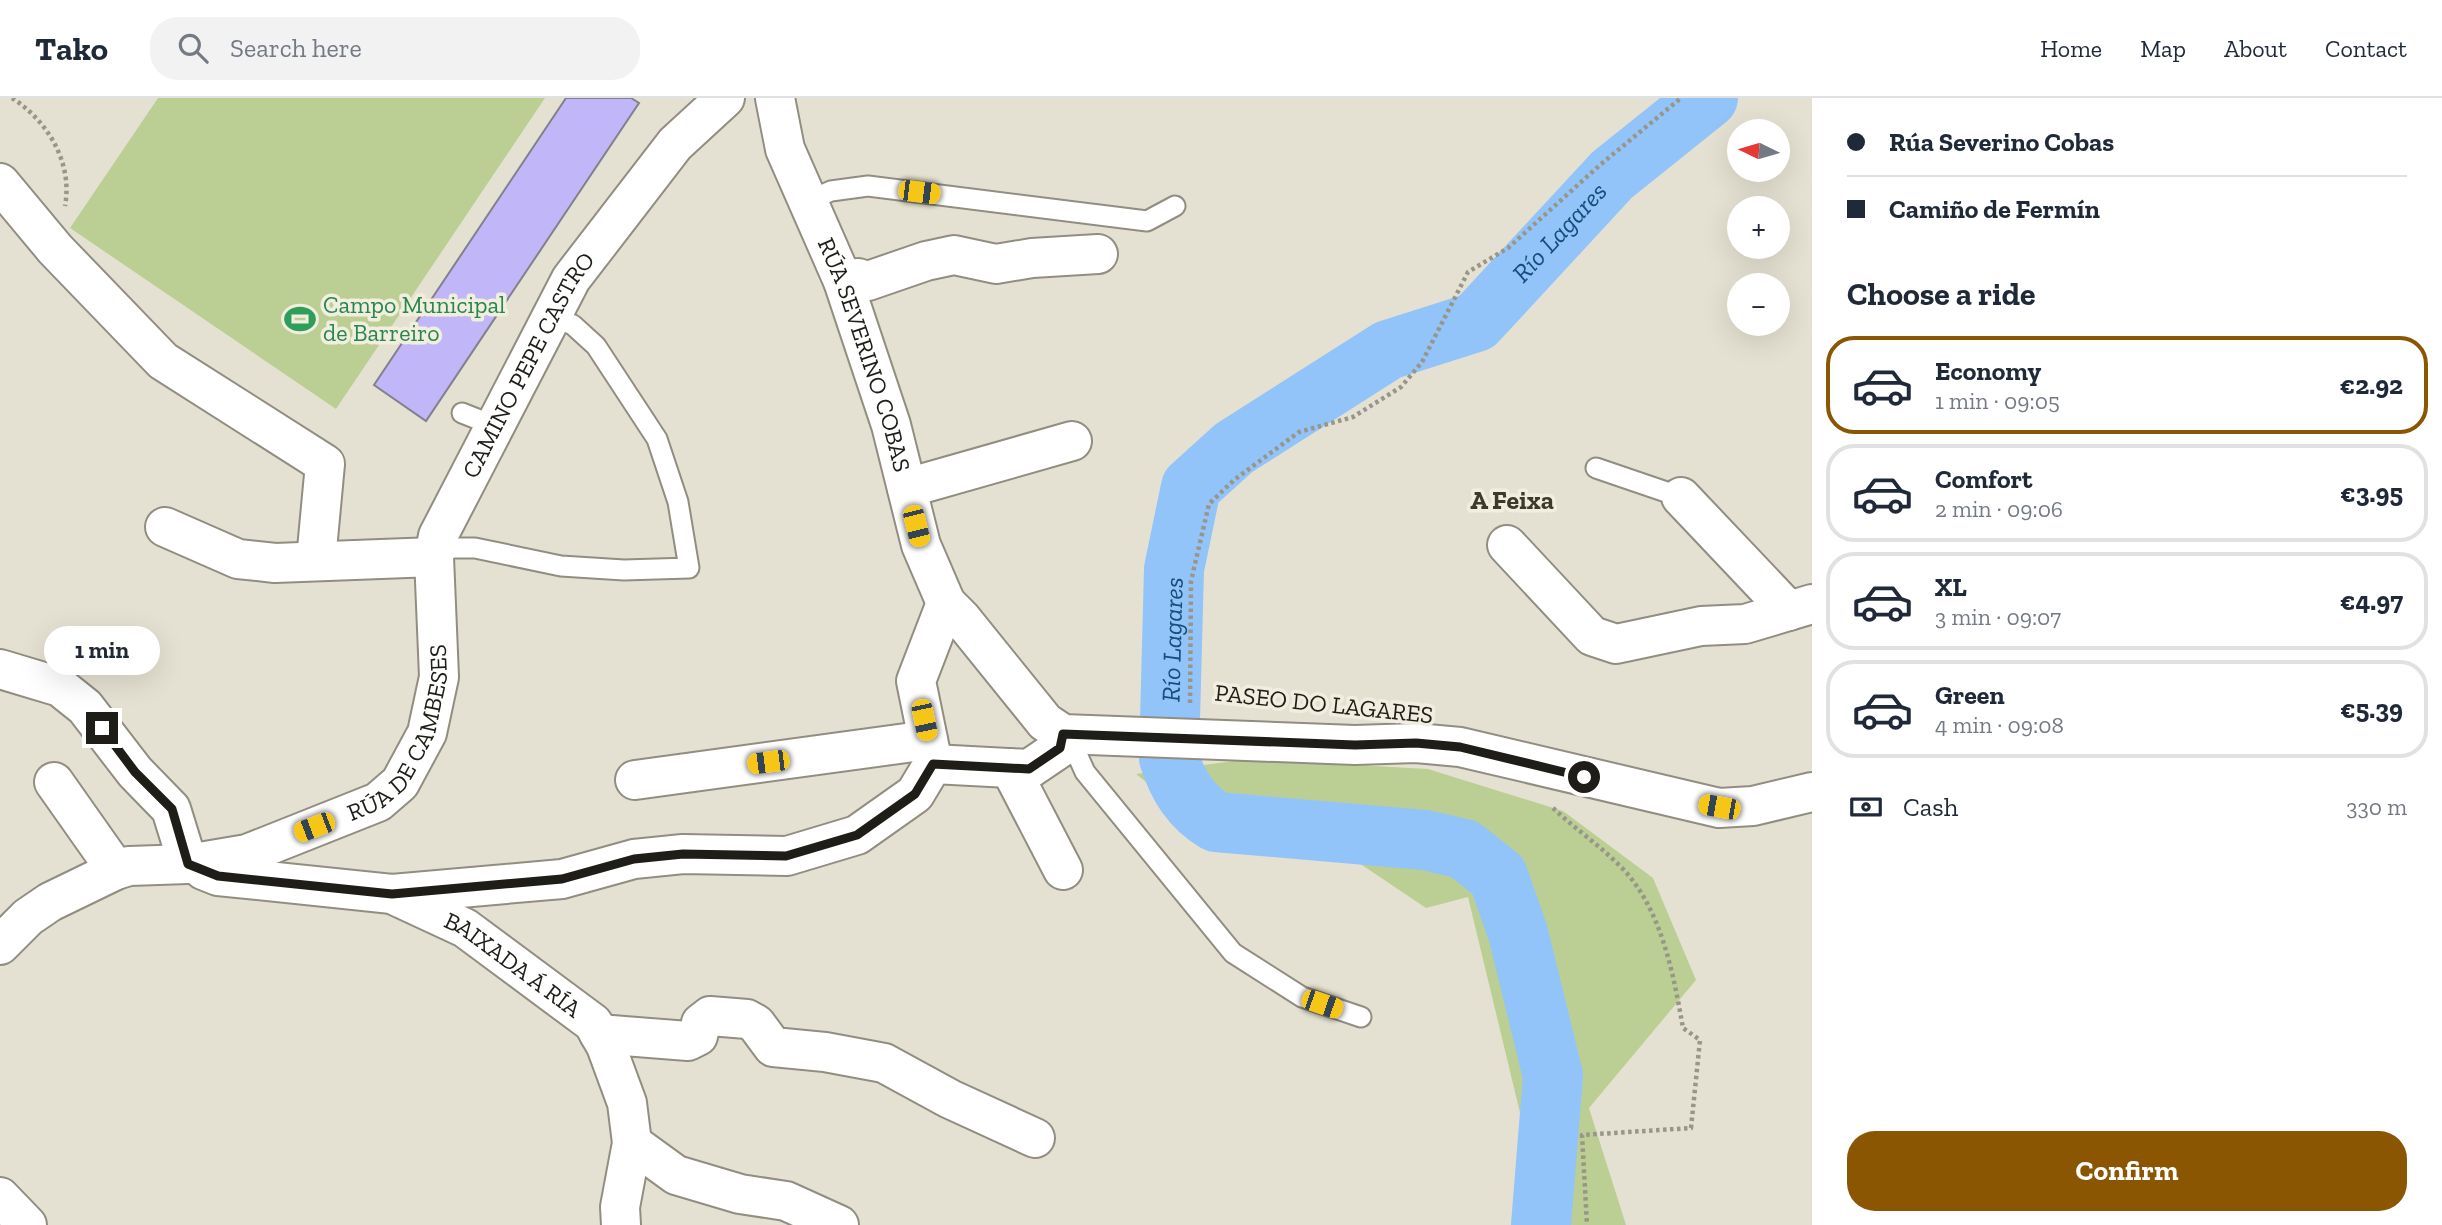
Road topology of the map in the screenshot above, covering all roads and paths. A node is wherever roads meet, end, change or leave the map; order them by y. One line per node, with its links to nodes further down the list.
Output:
1 (12, 98): 8 (path)
2 (725, 98): 11 (street, CAMINO PEPE CASTRO)
3 (775, 98): 6 (street, RÚA SEVERINO COBAS)
4 (1681, 98): 23 (path, PASEO DO LAGARES)
5 (0, 183): 19 (street)
6 (808, 201): 7 (lane); 10 (street, RÚA SEVERINO COBAS)
7 (1175, 206)
8 (62, 214)
9 (1098, 254): 10 (street)
10 (844, 281): 14 (street, RÚA SEVERINO COBAS)
11 (552, 316): 18 (street, CAMINO PEPE CASTRO); 18 (lane)
12 (1072, 441): 14 (street)
13 (1597, 468): 15 (lane)
14 (906, 488): 20 (street, RÚA SEVERINO COBAS)
15 (1681, 498): 21 (street)
16 (165, 527): 19 (street)
17 (1507, 545): 21 (street)
18 (434, 557): 19 (street); 31 (street, RÚA DE CAMBESES)
19 (316, 559)
20 (946, 603): 24 (street, RÚA SEVERINO COBAS); 25 (street)
21 (1801, 608)
22 (0, 669): 31 (street)
23 (1195, 723): 24 (street); 26 (street)
24 (1070, 734): 27 (street); 37 (lane)
25 (931, 752): 27 (street); 28 (street); 34 (street)
26 (1534, 765): 30 (street); 45 (path)
27 (1010, 768): 33 (street)
28 (635, 779)
29 (54, 782): 32 (street)
30 (1812, 792)
31 (188, 864): 32 (street, RÚA DE CAMBESES); 34 (street)
32 (116, 870): 35 (street, RÚA DE CAMBESES)
33 (1063, 870)
34 (392, 894): 38 (street, BAIXADA Á RÍA)
35 (14, 915): 36 (street, RÚA DE CAMBESES)
36 (0, 945)
37 (1361, 1017)
38 (599, 1034): 39 (street); 40 (street, BAIXADA Á RÍA)
39 (1035, 1138)
40 (632, 1143): 43 (street, BAIXADA Á RÍA); 44 (street)
41 (0, 1197): 42 (street)
42 (27, 1225)
43 (621, 1225)
44 (839, 1225)
45 (1587, 1225)

